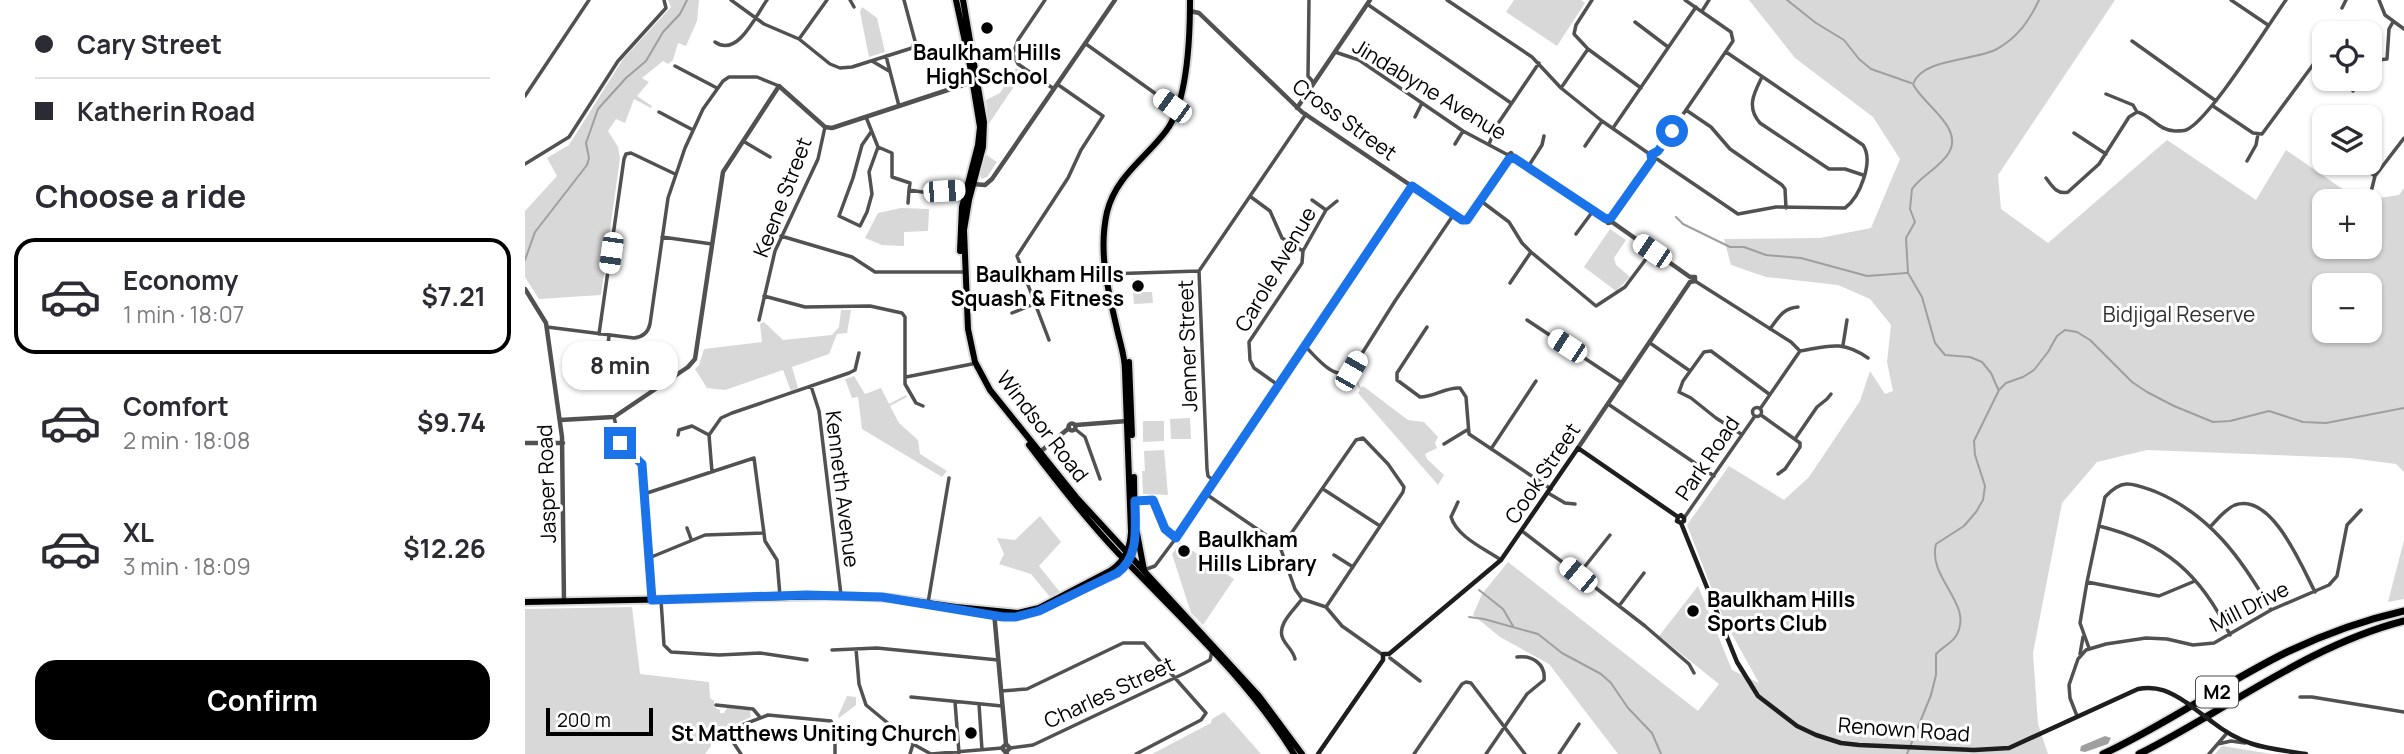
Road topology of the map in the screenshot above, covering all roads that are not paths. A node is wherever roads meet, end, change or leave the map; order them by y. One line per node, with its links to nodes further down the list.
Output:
1 (589, 0): 57 (street)
2 (664, 0): 91 (street)
3 (731, 0): 28 (street)
4 (767, 0): 28 (street)
5 (827, 0): 33 (street)
6 (850, 0): 23 (street)
7 (904, 0): 41 (street)
8 (955, 0): 49 (main road, Windsor Road)
9 (963, 0): 49 (main road, Windsor Road)
10 (1045, 0): 52 (street)
11 (1115, 0): 36 (street)
12 (1190, 0): 26 (main road)
13 (1309, 0): 50 (street)
14 (1447, 0): 44 (street)
15 (1592, 0): 38 (street)
16 (1685, 0): 24 (street)
17 (1709, 0): 27 (street)
18 (2231, 0): 31 (street)
19 (2285, 0): 31 (street)
20 (2346, 0): 25 (street)
21 (2379, 0): 30 (street)
22 (1368, 2): 39 (street); 60 (street)
23 (854, 6)
24 (1696, 7): 27 (street); 37 (street)
25 (2342, 8)
26 (1190, 11): 63 (street, Cross Street); 64 (main road)
27 (1702, 11): 40 (street)
28 (754, 18): 33 (street); 35 (street)
29 (1635, 22): 37 (street)
30 (2393, 22): 32 (street); 42 (street)
31 (2268, 25): 58 (street)
32 (2404, 29)
33 (799, 39): 43 (street)
34 (2132, 41): 58 (street)
35 (715, 42)
36 (1086, 44): 52 (street); 64 (street)
37 (1668, 47): 55 (street)
38 (1588, 49): 54 (street); 55 (street)
39 (1335, 52): 50 (street); 59 (street, Jindabyne Avenue)
40 (1726, 52): 48 (street); 65 (street)
41 (886, 56): 43 (street); 47 (street)
42 (2382, 60)
43 (872, 61): 47 (street)
44 (1539, 63): 54 (street); 60 (street)
45 (675, 66): 53 (street)
46 (2312, 66): 78 (street)
47 (890, 73): 61 (street)
48 (1762, 77): 94 (street); 94 (street)
49 (975, 81): 61 (street); 97 (main road, Windsor Road)
50 (1314, 82): 63 (street)
51 (779, 86): 53 (street); 72 (street); 81 (street)
52 (1055, 86): 97 (street); 126 (street)
53 (717, 88): 74 (street)
54 (1561, 88): 71 (street)
55 (1641, 88): 73 (street)
56 (2106, 94): 67 (street)
57 (525, 96)
58 (2216, 101): 62 (street)
59 (1422, 103): 70 (street); 75 (street, Jindabyne Avenue)
60 (1511, 103): 83 (street)
61 (899, 106): 69 (street)
62 (2213, 106): 67 (street); 78 (street)
63 (1297, 108): 68 (street, Cross Street)
64 (1177, 109): 121 (main road)
65 (1686, 110): 89 (street); 107 (street)
66 (659, 112): 74 (street)
67 (2137, 112): 86 (street)
68 (1306, 114): 98 (street, Cross Street); 102 (street, Jenner Street)
69 (866, 117): 72 (street); 76 (street)
70 (1415, 117)
71 (1602, 121): 73 (street); 84 (street)
72 (825, 127): 113 (street, Keene Street)
73 (1613, 128): 89 (street)
74 (693, 130): 93 (street)
75 (1463, 131): 82 (street); 83 (street, Jindabyne Avenue)
76 (871, 132): 85 (street); 85 (street)
77 (2074, 133): 86 (street)
78 (2258, 134): 90 (street)
79 (1544, 136): 92 (street)
80 (2404, 138): 95 (street)
81 (743, 141): 87 (street); 115 (street)
82 (1455, 144)
83 (1489, 144): 88 (street, Jindabyne Avenue)
84 (1585, 146)
85 (878, 147): 100 (street)
86 (2106, 155): 96 (street)
87 (771, 157)
88 (1510, 157): 92 (street); 105 (street)
89 (1654, 157): 107 (street); 111 (street)
90 (2247, 161)
91 (525, 164)
92 (1528, 167): 109 (street)
93 (675, 174): 114 (street); 135 (street)
94 (1864, 175): 107 (street)
95 (2375, 176): 99 (street)
96 (2046, 178)
97 (971, 183): 101 (main road, Windsor Road); 120 (main road, Windsor Road)
98 (1412, 186): 110 (street, Cross Street); 140 (street)
99 (2372, 189)
100 (909, 190): 101 (street); 106 (street)
101 (965, 192): 120 (main road, Windsor Road)
102 (1251, 197): 116 (street); 119 (street, Jenner Street)
103 (1312, 200): 108 (street)
104 (1337, 201): 108 (street, Carole Avenue)
105 (1481, 201): 110 (street); 118 (street)
106 (908, 204)
107 (1786, 208)
108 (1327, 210): 116 (street, Carole Avenue)
109 (1593, 211): 111 (street); 112 (street)
110 (1454, 214): 140 (street)
111 (1610, 220): 117 (street)
112 (1576, 234)
113 (781, 236): 120 (street); 125 (street, Keene Street)
114 (663, 237): 115 (street); 136 (street)
115 (712, 244): 158 (street)
116 (1303, 251): 150 (street, Carole Avenue)
117 (1652, 251): 118 (street); 122 (street)
118 (1531, 252): 123 (street)
119 (1199, 271): 121 (street); 181 (street, Jenner Street)
120 (963, 272): 144 (main road, Windsor Road); 175 (main road, Windsor Road)
121 (1104, 274): 160 (main road)
122 (1692, 280): 134 (street); 138 (street, Cook Street)
123 (1510, 283)
124 (525, 289): 132 (street, Jasper Road)
125 (764, 296): 129 (street, Keene Street); 147 (street)
126 (1034, 304): 128 (street); 137 (street)
127 (1798, 307): 134 (street)
128 (1012, 313)
129 (758, 320)
130 (1527, 320): 149 (street)
131 (1847, 320): 139 (street)
132 (547, 327): 135 (street); 159 (street, Jasper Road)
133 (1427, 327): 164 (street)
134 (1770, 329): 141 (street)
135 (599, 334): 136 (street)
136 (609, 335): 145 (street)
137 (1049, 341)
138 (1650, 342): 146 (street); 149 (street, Cook Street)
139 (1843, 345): 141 (street); 143 (street)
140 (1305, 346): 150 (street)
141 (1800, 351): 152 (street, Park Road)
142 (859, 353): 151 (street)
143 (1868, 358)
144 (972, 364): 147 (street); 175 (main road, Windsor Road)
145 (601, 366)
146 (1690, 371): 152 (street); 165 (street)
147 (906, 377): 155 (street)
148 (1536, 381): 174 (street)
149 (1622, 383): 154 (street, Cook Street)
150 (1278, 385): 181 (street)
151 (811, 386): 167 (street); 218 (street, Kenneth Avenue)
152 (1769, 394): 156 (street, Park Road)
153 (1831, 394): 169 (street)
154 (1608, 404): 173 (street, Cook Street); 178 (street)
155 (923, 406)
156 (1760, 409): 157 (street); 157 (street, Park Road)
157 (1758, 415): 165 (street, Park Road); 169 (street)
158 (614, 417): 159 (street); 184 (street)
159 (560, 420): 171 (street, Jasper Road)
160 (1130, 421): 161 (street); 186 (main road); 197 (main road)
161 (1104, 422): 162 (street); 163 (street)
162 (1095, 423): 163 (street); 168 (street)
163 (1074, 426): 168 (street); 175 (street)
164 (1467, 430): 172 (street); 174 (street)
165 (1741, 434): 178 (street, Park Road)
166 (678, 435): 167 (street)
167 (709, 435): 176 (street)
168 (1084, 435): 180 (street)
169 (1795, 439): 177 (street)
170 (525, 443): 171 (street)
171 (563, 443): 223 (street, Jasper Road)
172 (1444, 444)
173 (1578, 448): 183 (main road, Cook Street); 190 (main road, Park Road)
174 (1491, 449): 183 (street)
175 (1039, 454): 201 (main road, Windsor Road); 207 (main road, Windsor Road)
176 (712, 472): 184 (street); 199 (street)
177 (1778, 474)
178 (1714, 475): 191 (street, Park Road)
179 (949, 478): 224 (street)
180 (1100, 479)
181 (1214, 481): 185 (street)
182 (1323, 489): 193 (street); 193 (street); 204 (street)
183 (1549, 491): 188 (street); 198 (main road, Cook Street)
184 (644, 494): 206 (street)
185 (1205, 494): 202 (street); 204 (street)
186 (1135, 501): 197 (main road); 202 (street)
187 (1458, 502): 208 (street)
188 (1574, 504)
189 (2361, 510): 216 (street, Mill Drive)
190 (1678, 517): 191 (main road); 192 (main road)
191 (1684, 517): 192 (main road)
192 (1681, 523): 254 (main road, Renown Road)
193 (1380, 526): 209 (street)
194 (2099, 526): 195 (street); 214 (street); 215 (street)
195 (2210, 527): 216 (street); 227 (street)
196 (687, 528): 203 (street)
197 (1133, 529): 201 (main road); 207 (main road); 211 (main road)
198 (1522, 531): 208 (main road, Cook Street); 213 (street)
199 (764, 533): 203 (street); 217 (street)
200 (1610, 535): 213 (street)
201 (1113, 538): 207 (main road, Windsor Road)
202 (1176, 538): 211 (street)
203 (692, 540): 206 (street)
204 (1281, 548): 219 (street)
205 (1334, 555): 209 (street)
206 (649, 558): 220 (street)
207 (1128, 558): 210 (main road); 211 (main road, Windsor Road); 229 (main road)
208 (1501, 560): 238 (main road, Cook Street)
209 (1353, 567): 226 (street)
210 (1117, 573): 211 (main road); 229 (main road)
211 (1143, 573): 236 (main road, Windsor Road); 270 (main road, Windsor Road)
212 (1644, 573): 225 (street)
213 (1578, 575): 225 (street)
214 (2195, 581): 215 (street); 232 (street)
215 (2087, 582): 231 (street)
216 (2315, 592): 227 (street, Mill Drive)
217 (780, 596): 218 (main road); 221 (main road)
218 (841, 596): 224 (main road)
219 (1302, 599): 226 (street); 240 (street)
220 (652, 600): 221 (main road); 223 (main road)
221 (661, 600): 241 (street)
222 (525, 602): 223 (main road)
223 (563, 602)
224 (927, 603): 229 (main road)
225 (1619, 606): 243 (street)
226 (1326, 607): 238 (street)
227 (2271, 610): 232 (street, Mill Drive)
228 (2404, 611): 276 (highway, M2)
229 (994, 613): 242 (street)
230 (2404, 621): 277 (highway, M2)
231 (2083, 635): 233 (street); 237 (street)
232 (2230, 635): 233 (street, Mill Drive)
233 (2089, 648): 237 (street)
234 (856, 649): 235 (street); 242 (street); 259 (street, Charles Street)
235 (832, 650)
236 (1211, 651): 244 (street, Charles Street); 269 (main road, Windsor Road)
237 (2080, 656): 254 (street)
238 (1386, 657): 245 (street); 271 (main road, Cook Street)
239 (1517, 657): 257 (street)
240 (1295, 659)
241 (807, 660)
242 (998, 660): 246 (street)
243 (1694, 673)
244 (1176, 678): 246 (street); 262 (street, Charles Street); 268 (street)
245 (1420, 681)
246 (1001, 691): 252 (street)
247 (911, 697): 249 (street)
248 (2300, 697): 253 (street)
249 (955, 702): 250 (street); 264 (street)
250 (979, 704): 252 (street); 263 (street)
251 (716, 705): 255 (street)
252 (1002, 706): 262 (street)
253 (2404, 712)
254 (2077, 716): 258 (main road, Renown Road, bridge)
255 (759, 717): 265 (street); 266 (street)
256 (1579, 724): 275 (street)
257 (1505, 727): 272 (street); 273 (street); 274 (street)
258 (2227, 733): 260 (street); 261 (main road, Renown Road)
259 (913, 744): 264 (street, Charles Street); 267 (street)
260 (2218, 744): 261 (street); 278 (street)
261 (2251, 744): 279 (main road, Renown Road)
262 (1006, 749): 263 (street, Charles Street)
263 (982, 750): 264 (street, Charles Street)
264 (959, 753)
265 (741, 754)
266 (835, 754)
267 (910, 754)
268 (1136, 754)
269 (1294, 754)
270 (1302, 754)
271 (1318, 754)
272 (1414, 754)
273 (1486, 754)
274 (1525, 754)
275 (1559, 754)
276 (2103, 754)
277 (2139, 754)
278 (2209, 754)
279 (2306, 754)

